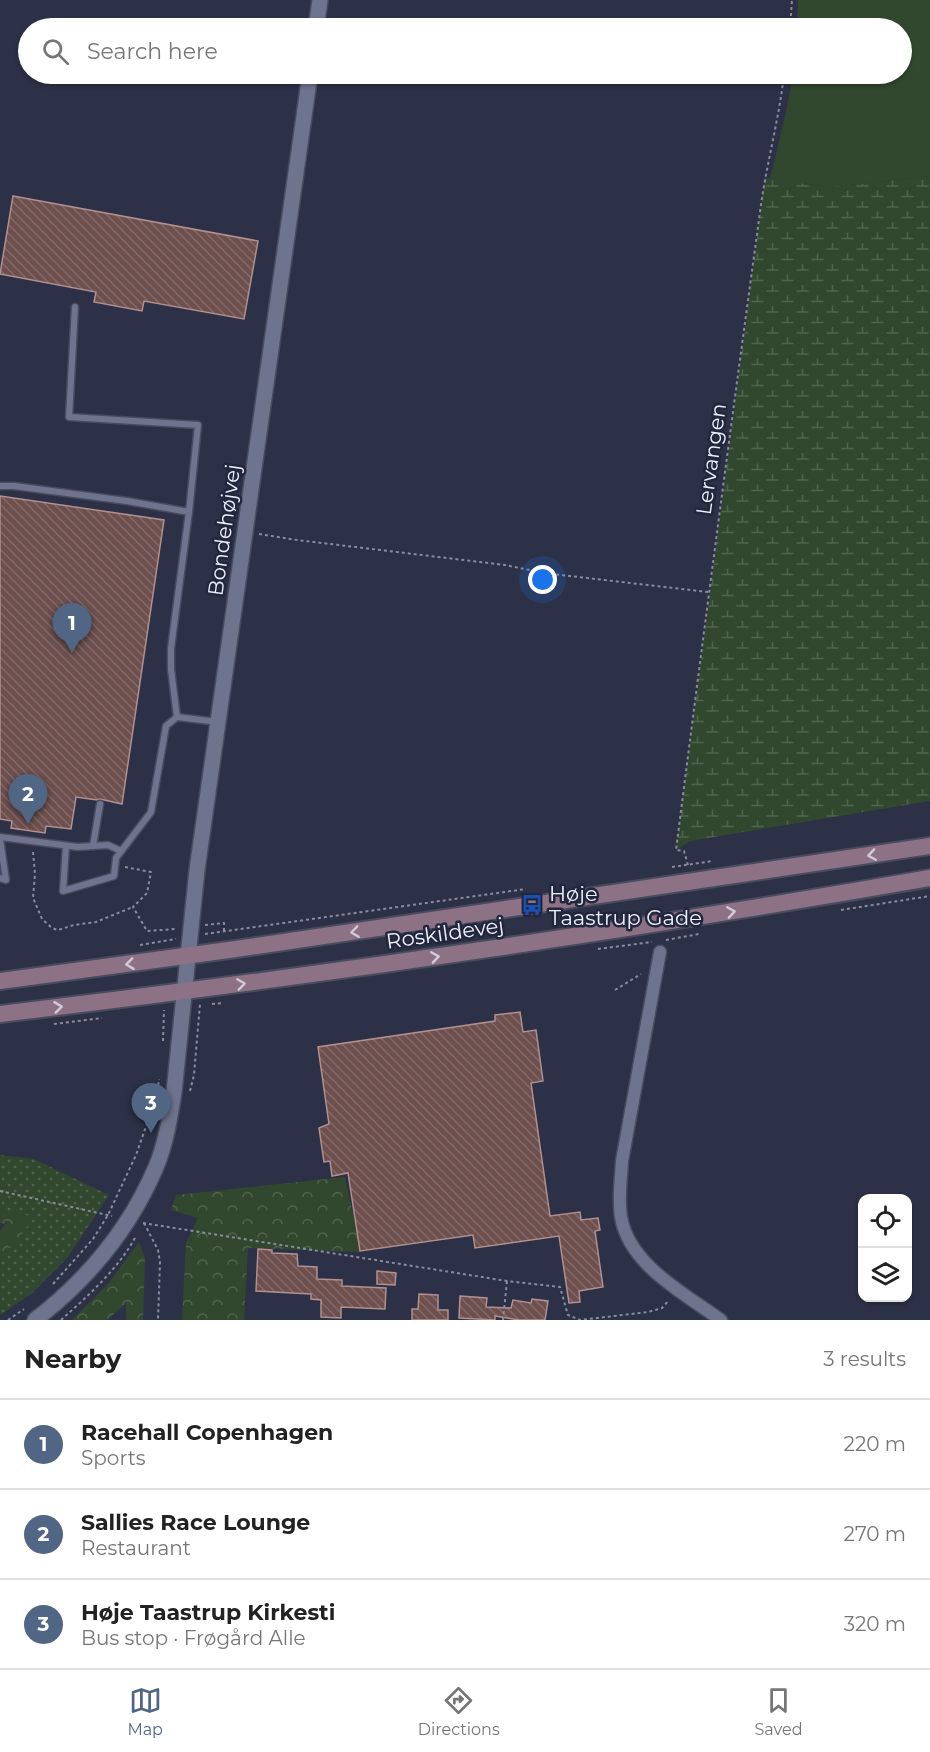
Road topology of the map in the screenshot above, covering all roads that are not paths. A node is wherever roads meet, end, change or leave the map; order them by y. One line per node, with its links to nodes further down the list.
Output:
1 (320, 0): 2 (street)
2 (317, 18)
3 (309, 84): 8 (street, Bondehøjvej)
4 (75, 307): 6 (lane)
5 (0, 486): 6 (lane)
6 (189, 512): 7 (lane)
7 (177, 717): 8 (lane); 14 (lane)
8 (218, 722): 18 (street, Bondehøjvej)
9 (100, 804): 12 (lane)
10 (0, 838): 11 (lane); 15 (lane)
11 (66, 846): 12 (lane); 14 (lane)
12 (93, 846): 14 (lane)
13 (930, 846): 18 (main road, Roskildevej, one-way to 18)
14 (121, 851)
15 (0, 878)
16 (930, 878): 20 (main road, Roskildevej, one-way to 16)
17 (659, 946): 23 (street)
18 (188, 955): 19 (main road, Roskildevej, one-way to 19); 20 (street, Bondehøjvej)
19 (0, 981)
20 (183, 992): 21 (main road, Roskildevej, one-way to 20); 22 (street, Bondehøjvej)
21 (0, 1014)
22 (30, 1314)
23 (721, 1320)

